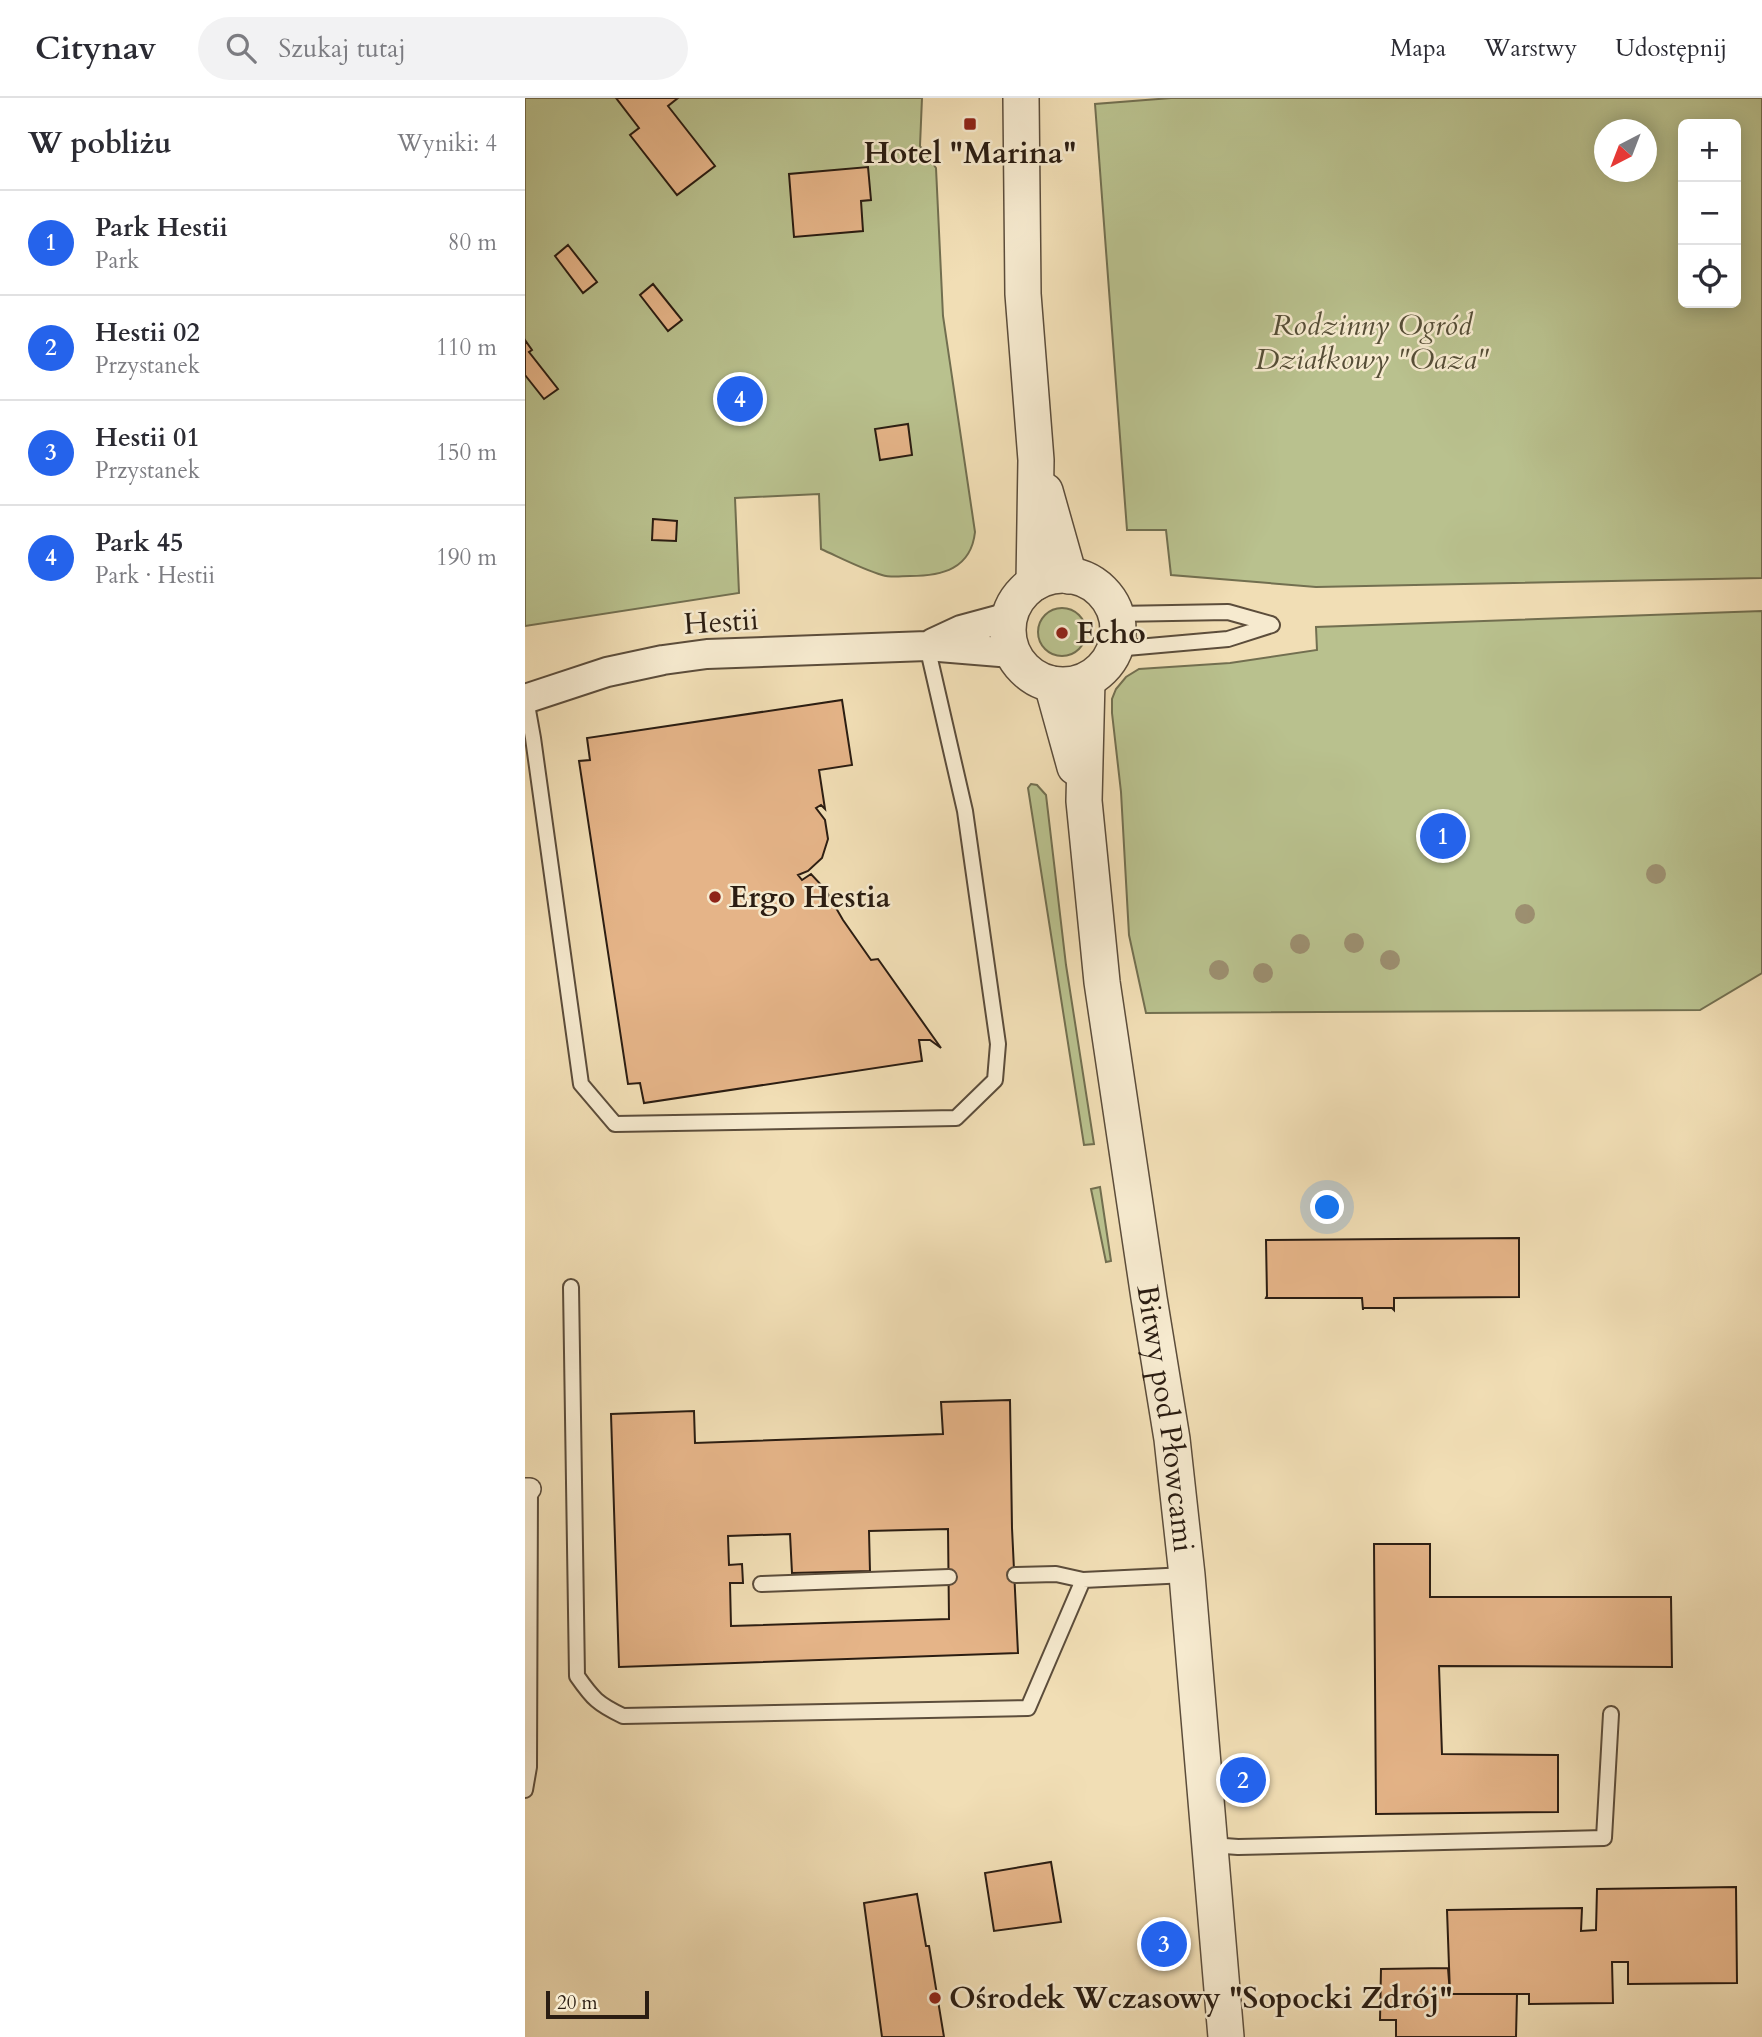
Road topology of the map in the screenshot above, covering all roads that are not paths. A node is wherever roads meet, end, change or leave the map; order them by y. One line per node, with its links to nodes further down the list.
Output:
1 (1021, 98): 2 (street)
2 (1036, 460): 3 (street); 4 (street)
3 (1069, 576): 4 (street); 5 (street)
4 (1034, 583): 6 (street)
5 (1115, 614): 8 (street); 8 (lane)
6 (1009, 617): 7 (street, Hestii); 9 (street)
7 (927, 646): 9 (street, Hestii); 12 (street, Hestii); 12 (lane)
8 (1115, 649): 10 (street)
9 (1012, 653): 11 (street)
10 (1087, 680): 11 (street); 13 (street, Bitwy pod Płowcami)
11 (1052, 684): 13 (street, Bitwy pod Płowcami)
12 (526, 699)
13 (1084, 801): 17 (street, Bitwy pod Płowcami)
14 (571, 1287): 19 (lane)
15 (528, 1489): 22 (lane)
16 (1015, 1575): 19 (lane)
17 (1187, 1575): 19 (lane); 23 (street, Bitwy pod Płowcami)
18 (949, 1577): 20 (lane)
19 (1083, 1580)
20 (761, 1584)
21 (1611, 1714): 23 (lane)
22 (525, 1790)
23 (1210, 1845): 24 (street, Bitwy pod Płowcami)
24 (1226, 2037)

